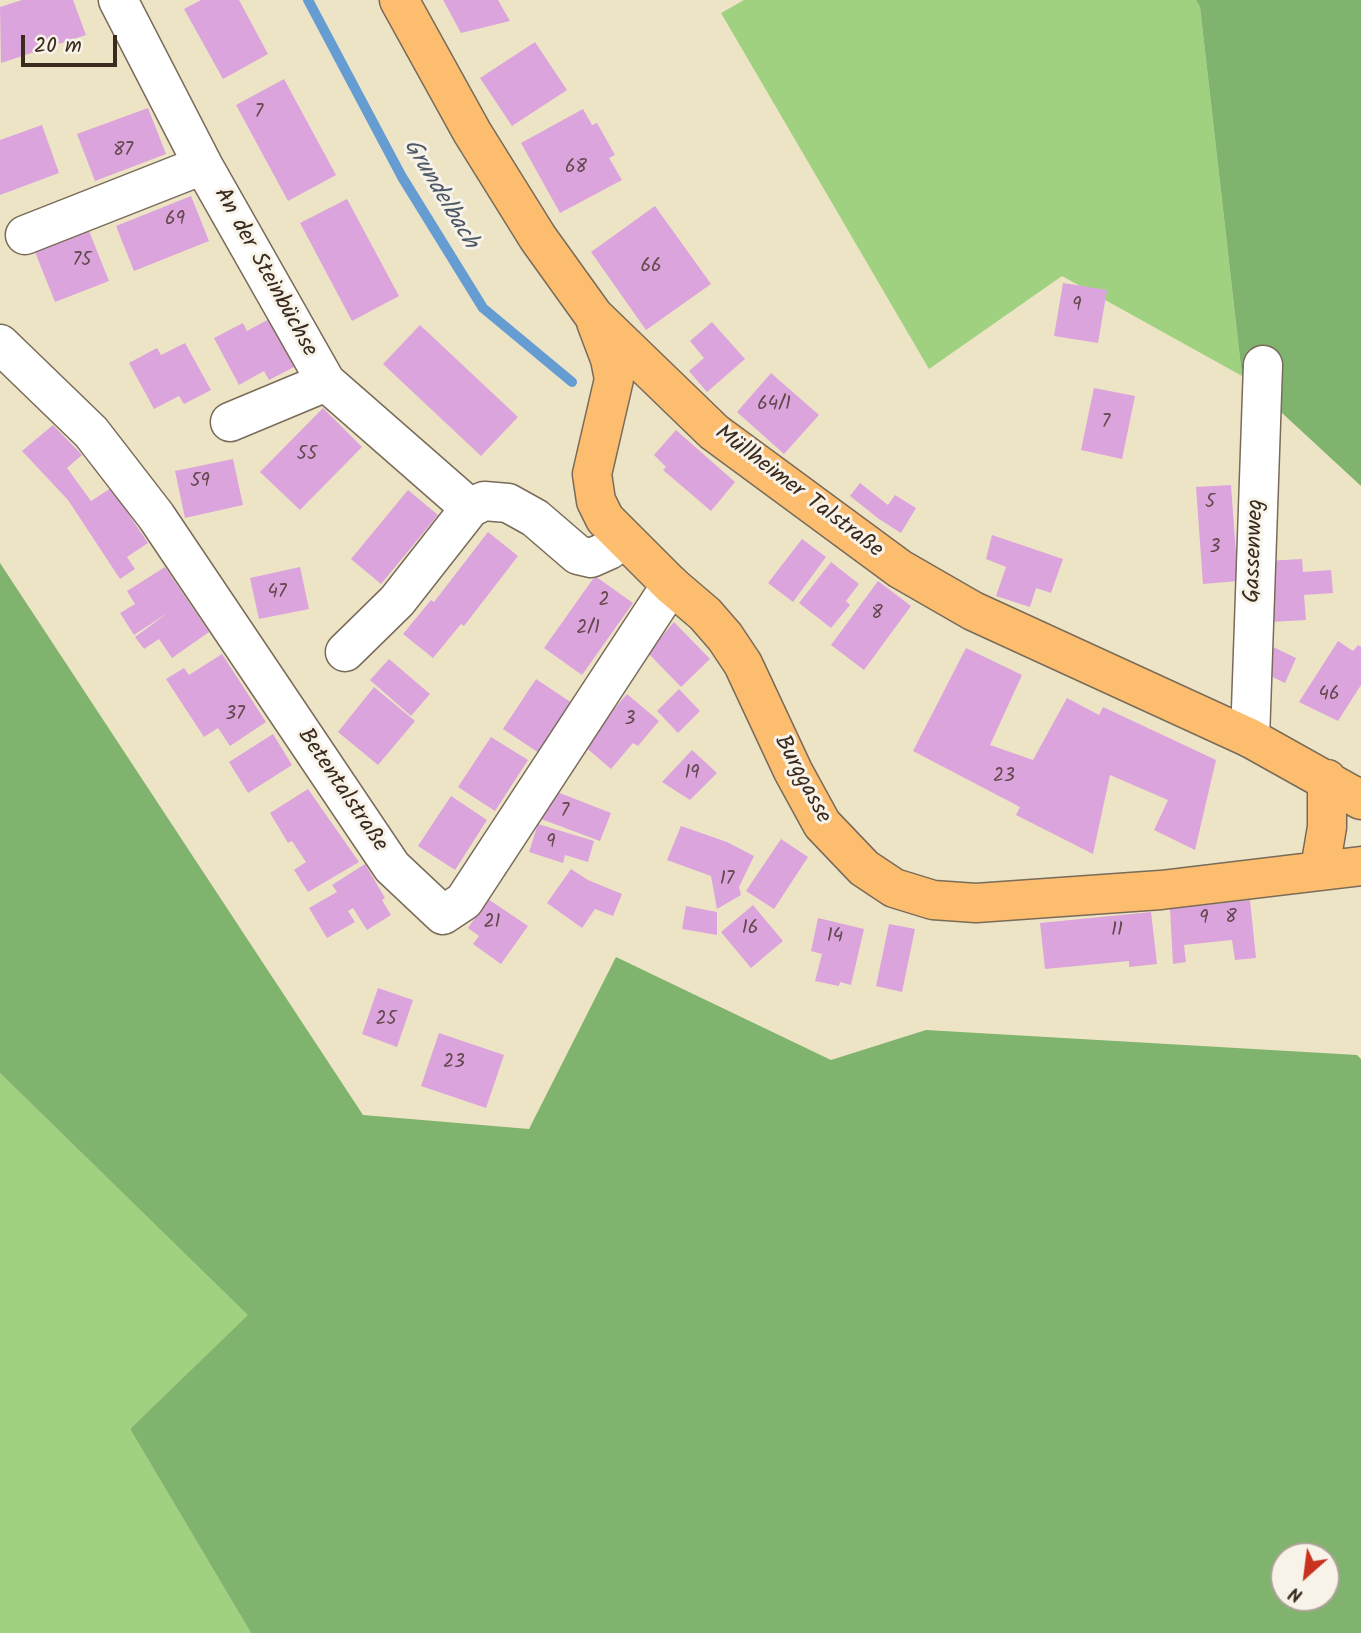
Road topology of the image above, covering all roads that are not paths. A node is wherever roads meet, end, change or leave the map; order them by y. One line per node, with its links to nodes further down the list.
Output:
1 (399, 0): 5 (main road, Müllheimer Talstraße)
2 (125, 2): 3 (street, An der Steinbüchse)
3 (203, 164): 4 (street, An der Steinbüchse); 8 (street, An der Steinbüchse)
4 (25, 236)
5 (594, 316): 9 (main road, Müllheimer Talstraße); 10 (main road, Burggasse)
6 (0, 344): 14 (street, Betentalstraße)
7 (1263, 365): 16 (street, Gassenweg)
8 (326, 382): 11 (street, An der Steinbüchse); 12 (street, An der Steinbüchse)
9 (670, 387): 10 (main road); 16 (main road, Müllheimer Talstraße)
10 (610, 406): 13 (main road, Burggasse)
11 (230, 422)
12 (470, 508): 13 (street); 15 (street)
13 (623, 538): 14 (main road, Burggasse)
14 (671, 585): 20 (main road, Burggasse)
15 (345, 652)
16 (1250, 738): 17 (main road, Müllheimer Talstraße)
17 (1327, 779): 18 (main road, Müllheimer Talstraße); 20 (main road)
18 (1361, 800)
19 (1361, 866): 20 (main road, Burggasse)
20 (1320, 869)

